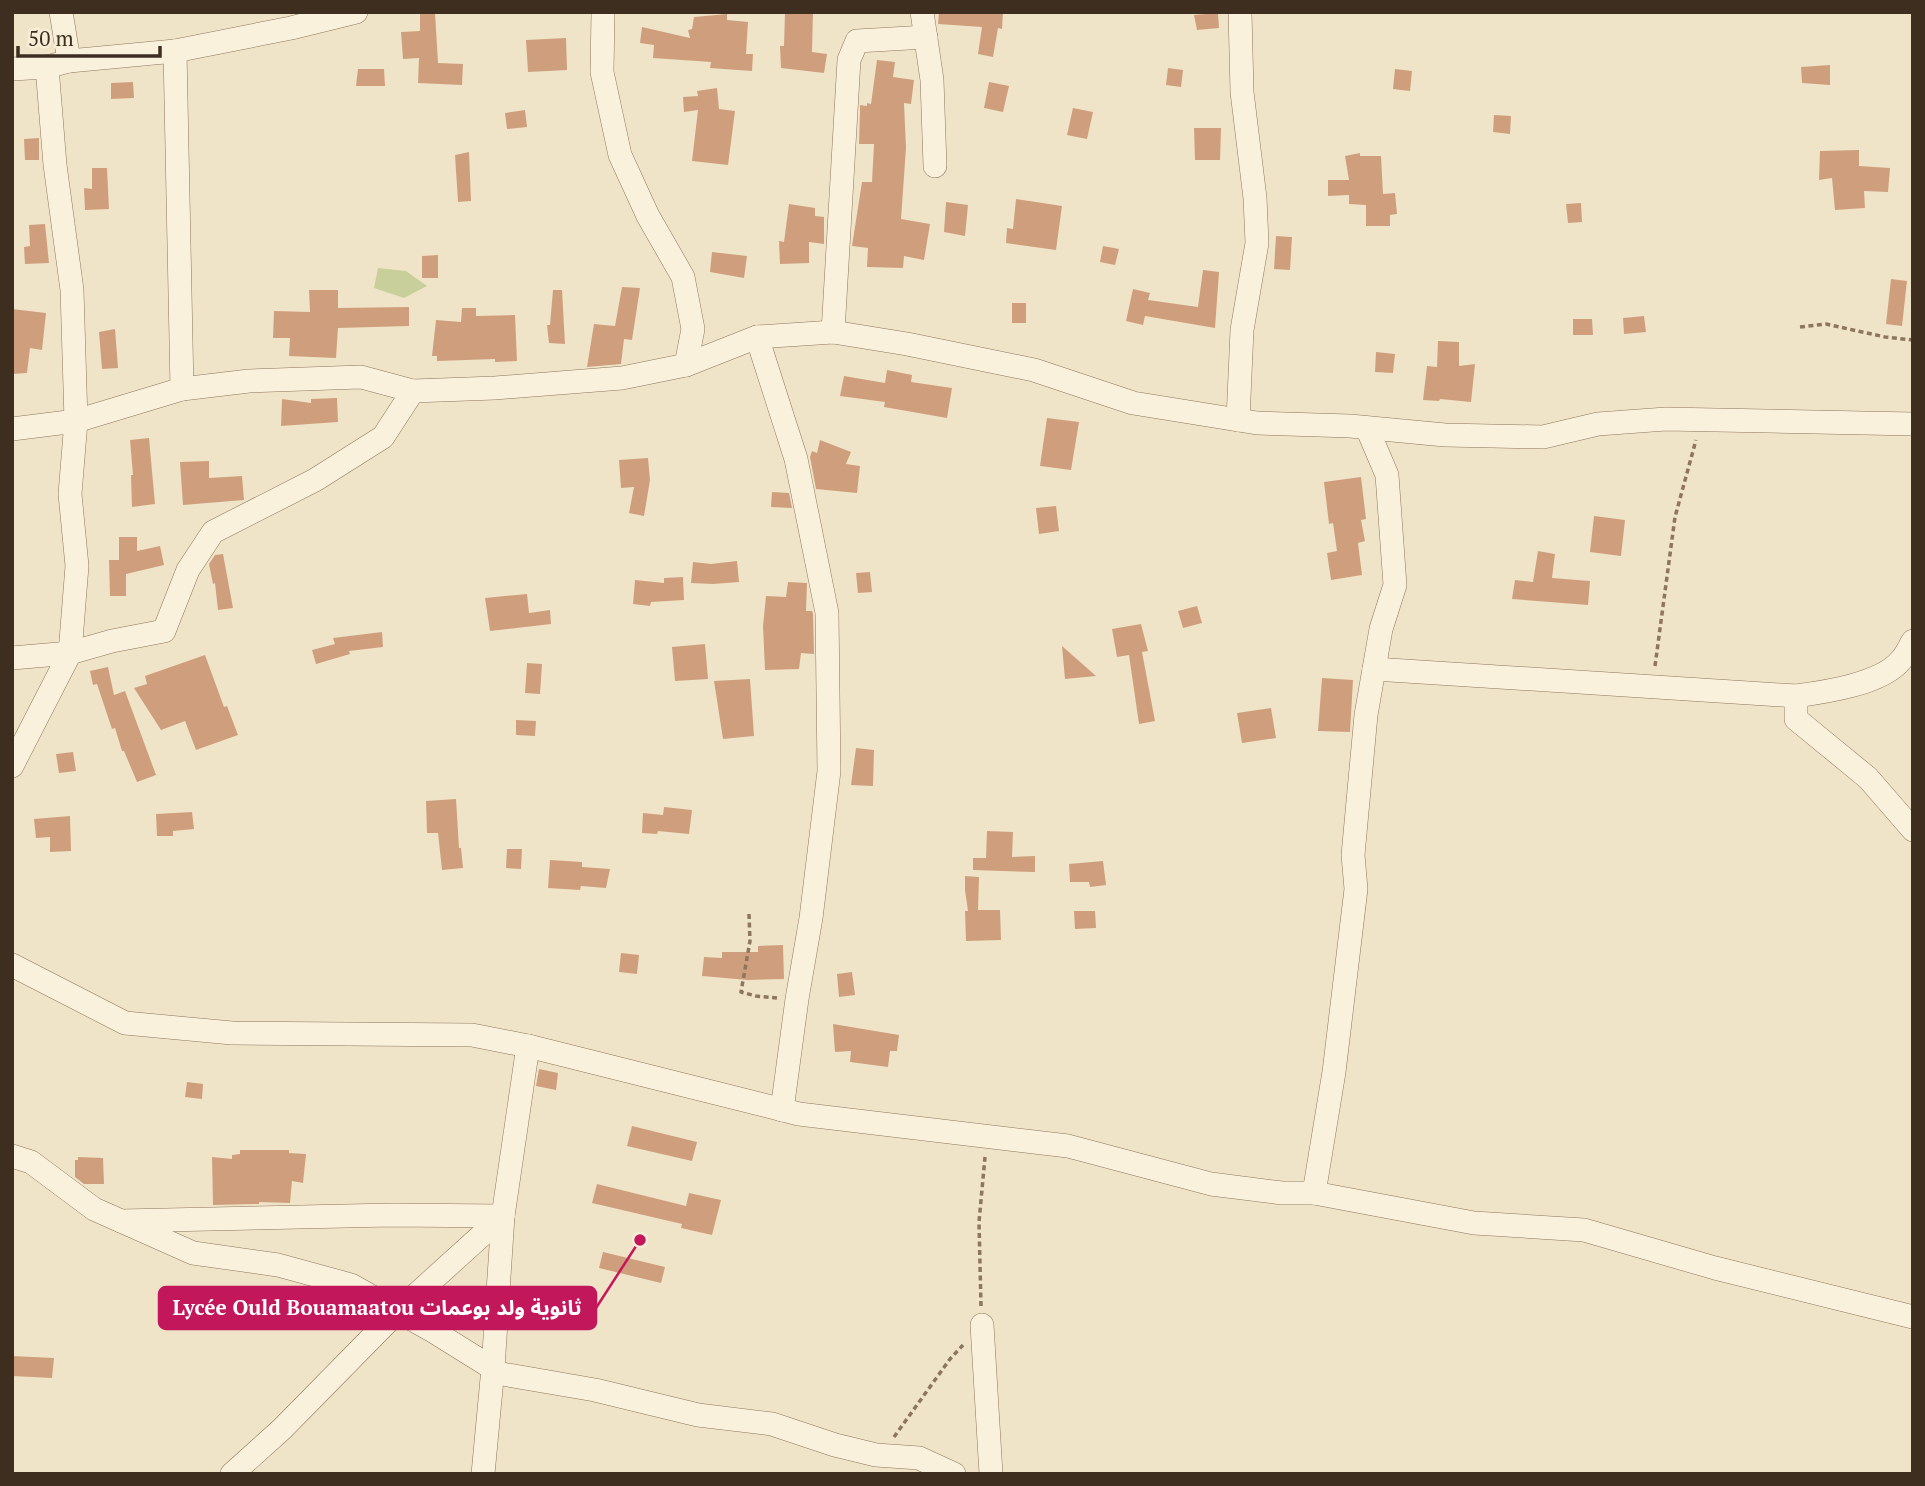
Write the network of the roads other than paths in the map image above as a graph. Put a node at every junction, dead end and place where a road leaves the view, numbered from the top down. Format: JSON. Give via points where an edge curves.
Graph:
{"nodes":[{"id":1,"x":61,"y":12,"type":"edge"},
{"id":2,"x":356,"y":12,"type":"edge"},
{"id":3,"x":603,"y":12,"type":"edge"},
{"id":4,"x":922,"y":12,"type":"edge"},
{"id":5,"x":1240,"y":12,"type":"edge"},
{"id":6,"x":289,"y":20,"type":"edge"},
{"id":7,"x":926,"y":37,"type":"junction"},
{"id":8,"x":175,"y":51,"type":"junction"},
{"id":9,"x":58,"y":64,"type":"junction"},
{"id":10,"x":12,"y":69,"type":"edge"},
{"id":11,"x":935,"y":166,"type":"dead end"},
{"id":12,"x":833,"y":332,"type":"junction"},
{"id":13,"x":757,"y":337,"type":"junction"},
{"id":14,"x":686,"y":365,"type":"junction"},
{"id":15,"x":182,"y":389,"type":"junction"},
{"id":16,"x":413,"y":391,"type":"junction"},
{"id":17,"x":1238,"y":420,"type":"junction"},
{"id":18,"x":76,"y":421,"type":"junction"},
{"id":19,"x":1913,"y":424,"type":"edge"},
{"id":20,"x":1367,"y":428,"type":"junction"},
{"id":21,"x":12,"y":429,"type":"edge"},
{"id":22,"x":1913,"y":641,"type":"edge"},
{"id":23,"x":70,"y":653,"type":"junction"},
{"id":24,"x":12,"y":658,"type":"edge"},
{"id":25,"x":1374,"y":669,"type":"junction"},
{"id":26,"x":1796,"y":696,"type":"junction"},
{"id":27,"x":12,"y":766,"type":"edge"},
{"id":28,"x":1913,"y":830,"type":"edge"},
{"id":29,"x":12,"y":965,"type":"edge"},
{"id":30,"x":528,"y":1046,"type":"junction"},
{"id":31,"x":782,"y":1110,"type":"junction"},
{"id":32,"x":12,"y":1156,"type":"edge"},
{"id":33,"x":1314,"y":1193,"type":"junction"},
{"id":34,"x":503,"y":1216,"type":"junction"},
{"id":35,"x":121,"y":1221,"type":"junction"},
{"id":36,"x":398,"y":1311,"type":"junction"},
{"id":37,"x":1913,"y":1317,"type":"edge"},
{"id":38,"x":982,"y":1325,"type":"road end"},
{"id":39,"x":493,"y":1368,"type":"junction"},
{"id":40,"x":232,"y":1474,"type":"edge"},
{"id":41,"x":483,"y":1474,"type":"edge"},
{"id":42,"x":954,"y":1474,"type":"edge"},
{"id":43,"x":991,"y":1474,"type":"edge"}],
"edges":[{"from":1,"to":9,"type":"street"},
{"from":2,"to":6,"type":"street"},
{"from":3,"to":14,"type":"street","via":[[602,72],[620,155],[683,277],[693,329]]},
{"from":4,"to":7,"type":"street"},
{"from":5,"to":17,"type":"street","via":[[1242,92],[1257,243],[1242,330]]},
{"from":6,"to":8,"type":"street"},
{"from":7,"to":11,"type":"street"},
{"from":7,"to":12,"type":"street","via":[[857,41],[849,60]]},
{"from":8,"to":9,"type":"street"},
{"from":8,"to":15,"type":"street"},
{"from":9,"to":10,"type":"street"},
{"from":9,"to":18,"type":"street","via":[[55,165],[72,290]]},
{"from":12,"to":13,"type":"street"},
{"from":12,"to":17,"type":"street","via":[[1034,370],[1133,403]]},
{"from":13,"to":14,"type":"street"},
{"from":13,"to":31,"type":"street","via":[[796,459],[827,613],[829,771]]},
{"from":14,"to":16,"type":"street","via":[[622,378]]},
{"from":15,"to":16,"type":"street","via":[[249,381],[361,377]]},
{"from":15,"to":18,"type":"street"},
{"from":16,"to":23,"type":"street","via":[[383,437],[315,480],[213,532],[188,570],[164,631]]},
{"from":17,"to":20,"type":"street"},
{"from":18,"to":21,"type":"street"},
{"from":18,"to":23,"type":"street","via":[[70,494],[77,566]]},
{"from":19,"to":20,"type":"street","via":[[1666,419],[1598,424],[1543,437]]},
{"from":20,"to":25,"type":"street","via":[[1387,475],[1395,585]]},
{"from":22,"to":26,"type":"street","via":[[1899,663],[1877,676],[1843,689]]},
{"from":23,"to":24,"type":"street"},
{"from":23,"to":27,"type":"street"},
{"from":25,"to":26,"type":"street"},
{"from":25,"to":33,"type":"street","via":[[1353,855],[1356,889]]},
{"from":26,"to":28,"type":"street","via":[[1796,719],[1868,778]]},
{"from":29,"to":30,"type":"street","via":[[125,1023],[232,1033],[472,1035]]},
{"from":30,"to":31,"type":"street"},
{"from":30,"to":34,"type":"street"},
{"from":31,"to":33,"type":"street","via":[[1068,1146],[1211,1184]]},
{"from":32,"to":35,"type":"street","via":[[31,1162],[94,1209]]},
{"from":33,"to":37,"type":"street","via":[[1474,1223],[1584,1230]]},
{"from":34,"to":35,"type":"street"},
{"from":34,"to":36,"type":"street"},
{"from":34,"to":39,"type":"street"},
{"from":35,"to":36,"type":"street","via":[[193,1253],[278,1265],[351,1285]]},
{"from":36,"to":39,"type":"street"},
{"from":36,"to":40,"type":"street"},
{"from":38,"to":43,"type":"street"},
{"from":39,"to":41,"type":"street"},
{"from":39,"to":42,"type":"street","via":[[502,1374],[698,1415],[772,1424],[876,1455],[919,1458]]}]}
